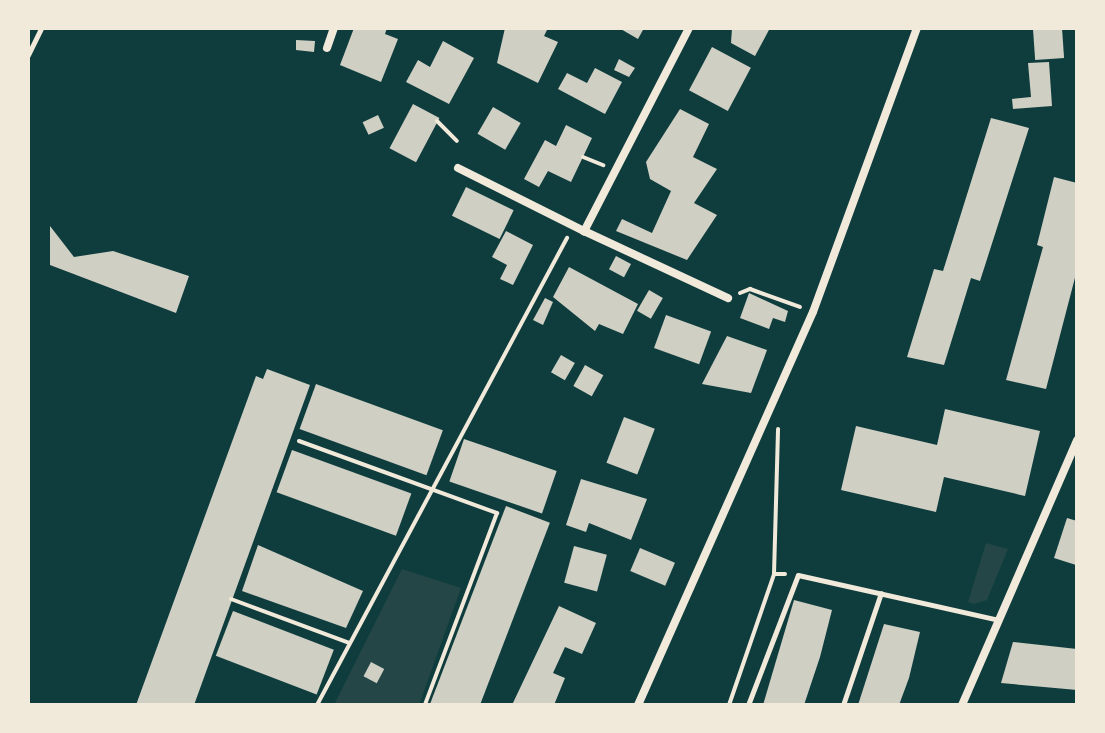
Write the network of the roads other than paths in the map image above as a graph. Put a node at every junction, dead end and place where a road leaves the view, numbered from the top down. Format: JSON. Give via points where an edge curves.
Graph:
{"nodes":[{"id":1,"x":41,"y":28,"type":"edge"},
{"id":2,"x":334,"y":28,"type":"edge"},
{"id":3,"x":689,"y":28,"type":"edge"},
{"id":4,"x":917,"y":28,"type":"edge"},
{"id":5,"x":327,"y":48,"type":"dead end"},
{"id":6,"x":28,"y":55,"type":"edge"},
{"id":7,"x":458,"y":168,"type":"dead end"},
{"id":8,"x":584,"y":231,"type":"junction"},
{"id":9,"x":728,"y":298,"type":"road end"},
{"id":10,"x":1077,"y":440,"type":"edge"},
{"id":11,"x":881,"y":593,"type":"junction"},
{"id":12,"x":995,"y":619,"type":"junction"},
{"id":13,"x":638,"y":705,"type":"edge"},
{"id":14,"x":748,"y":705,"type":"edge"},
{"id":15,"x":843,"y":705,"type":"edge"},
{"id":16,"x":962,"y":705,"type":"edge"}],
"edges":[{"from":1,"to":6,"type":"lane"},
{"from":2,"to":5,"type":"street"},
{"from":3,"to":8,"type":"street"},
{"from":4,"to":13,"type":"street","via":[[777,401]]},
{"from":7,"to":8,"type":"street"},
{"from":8,"to":9,"type":"street"},
{"from":10,"to":12,"type":"street"},
{"from":11,"to":12,"type":"lane"},
{"from":11,"to":14,"type":"lane","via":[[798,575]]},
{"from":11,"to":15,"type":"lane"},
{"from":12,"to":16,"type":"street"}]}
